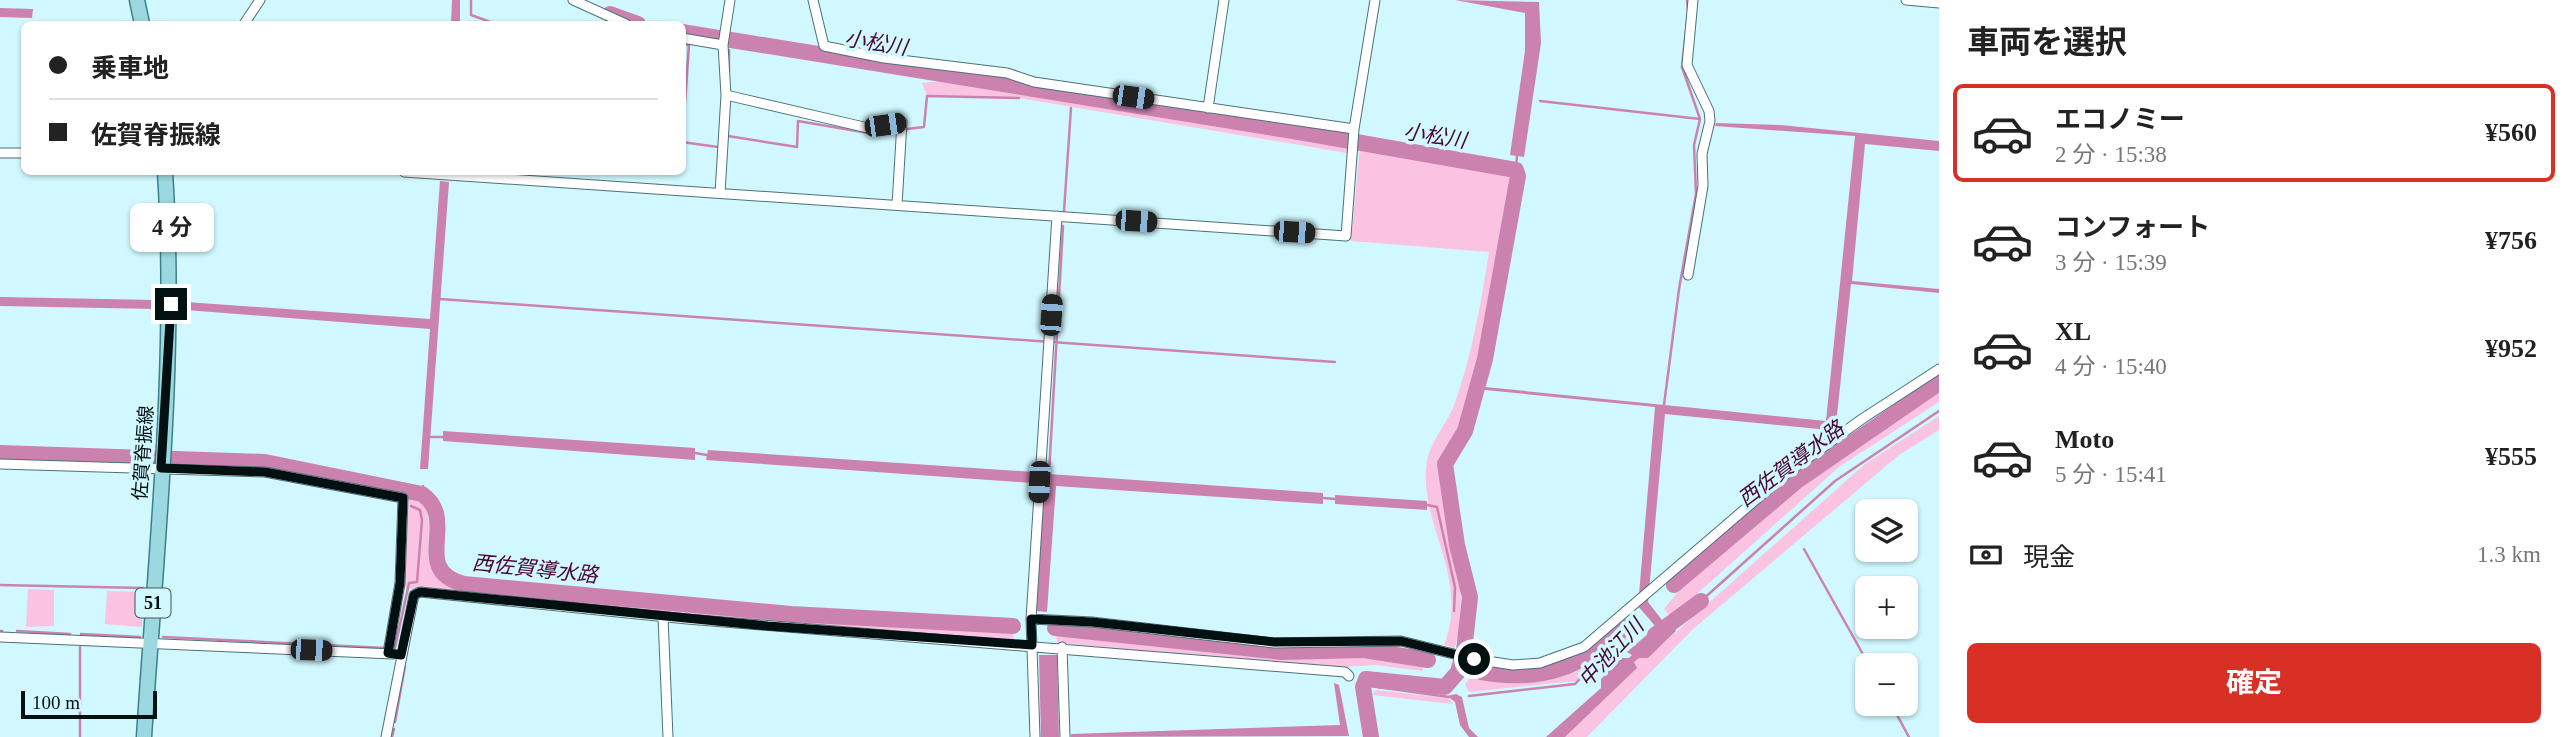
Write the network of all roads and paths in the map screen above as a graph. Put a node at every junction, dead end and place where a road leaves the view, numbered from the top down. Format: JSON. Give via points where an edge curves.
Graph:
{"nodes":[{"id":1,"x":137,"y":0,"type":"edge"},
{"id":2,"x":260,"y":0,"type":"edge"},
{"id":3,"x":573,"y":0,"type":"edge"},
{"id":4,"x":730,"y":0,"type":"edge"},
{"id":5,"x":813,"y":0,"type":"edge"},
{"id":6,"x":1224,"y":0,"type":"edge"},
{"id":7,"x":1375,"y":0,"type":"edge"},
{"id":8,"x":1693,"y":0,"type":"edge"},
{"id":9,"x":1906,"y":0,"type":"edge"},
{"id":10,"x":1939,"y":3,"type":"edge"},
{"id":11,"x":141,"y":21,"type":"edge"},
{"id":12,"x":246,"y":21,"type":"edge"},
{"id":13,"x":619,"y":21,"type":"edge"},
{"id":14,"x":686,"y":39,"type":"edge"},
{"id":15,"x":723,"y":45,"type":"junction"},
{"id":16,"x":726,"y":95,"type":"junction"},
{"id":17,"x":1208,"y":108,"type":"junction"},
{"id":18,"x":1354,"y":129,"type":"junction"},
{"id":19,"x":0,"y":153,"type":"edge"},
{"id":20,"x":21,"y":153,"type":"edge"},
{"id":21,"x":165,"y":175,"type":"edge"},
{"id":22,"x":460,"y":175,"type":"edge"},
{"id":23,"x":720,"y":192,"type":"junction"},
{"id":24,"x":897,"y":205,"type":"junction"},
{"id":25,"x":1057,"y":216,"type":"junction"},
{"id":26,"x":1688,"y":275,"type":"dead end"},
{"id":27,"x":1939,"y":369,"type":"edge"},
{"id":28,"x":0,"y":464,"type":"edge"},
{"id":29,"x":161,"y":468,"type":"junction"},
{"id":30,"x":663,"y":617,"type":"junction"},
{"id":31,"x":1031,"y":619,"type":"junction"},
{"id":32,"x":0,"y":637,"type":"edge"},
{"id":33,"x":150,"y":643,"type":"junction"},
{"id":34,"x":1032,"y":645,"type":"junction"},
{"id":35,"x":1062,"y":647,"type":"junction"},
{"id":36,"x":389,"y":649,"type":"junction"},
{"id":37,"x":401,"y":655,"type":"junction"},
{"id":38,"x":1349,"y":676,"type":"dead end"},
{"id":39,"x":144,"y":737,"type":"edge"},
{"id":40,"x":386,"y":737,"type":"edge"},
{"id":41,"x":668,"y":737,"type":"edge"},
{"id":42,"x":1035,"y":737,"type":"edge"},
{"id":43,"x":1065,"y":737,"type":"edge"}],
"edges":[{"from":1,"to":11,"type":"main road"},
{"from":2,"to":12,"type":"street"},
{"from":3,"to":13,"type":"street"},
{"from":4,"to":15,"type":"street"},
{"from":5,"to":17,"type":"street","via":[[824,46]]},
{"from":6,"to":17,"type":"street"},
{"from":7,"to":18,"type":"street"},
{"from":8,"to":26,"type":"street","via":[[1686,65],[1710,121]]},
{"from":9,"to":10,"type":"street"},
{"from":14,"to":15,"type":"street"},
{"from":15,"to":16,"type":"street"},
{"from":16,"to":23,"type":"street"},
{"from":16,"to":24,"type":"street","via":[[868,128],[902,122]]},
{"from":17,"to":18,"type":"street"},
{"from":18,"to":25,"type":"street","via":[[1346,236]]},
{"from":19,"to":20,"type":"street"},
{"from":21,"to":29,"type":"main road","name":"佐賀脊振線","number":"51","via":[[171,304]]},
{"from":22,"to":23,"type":"street"},
{"from":23,"to":24,"type":"street"},
{"from":24,"to":25,"type":"street"},
{"from":25,"to":31,"type":"street"},
{"from":27,"to":31,"type":"street","via":[[1787,473],[1634,607],[1584,647],[1563,657],[1523,664],[1474,659],[1401,641],[1274,642]]},
{"from":28,"to":29,"type":"street"},
{"from":29,"to":33,"type":"main road","name":"佐賀脊振線","number":"51"},
{"from":29,"to":36,"type":"street","via":[[265,472],[403,498],[400,583]]},
{"from":30,"to":34,"type":"street"},
{"from":30,"to":37,"type":"street","via":[[420,592],[414,595]]},
{"from":30,"to":41,"type":"street"},
{"from":31,"to":34,"type":"street"},
{"from":32,"to":33,"type":"street"},
{"from":33,"to":36,"type":"street"},
{"from":33,"to":39,"type":"main road","name":"佐賀脊振線","number":"51"},
{"from":34,"to":35,"type":"street"},
{"from":34,"to":42,"type":"street"},
{"from":35,"to":38,"type":"street","via":[[1345,672]]},
{"from":35,"to":43,"type":"street"},
{"from":36,"to":37,"type":"street"},
{"from":37,"to":40,"type":"street"}]}
